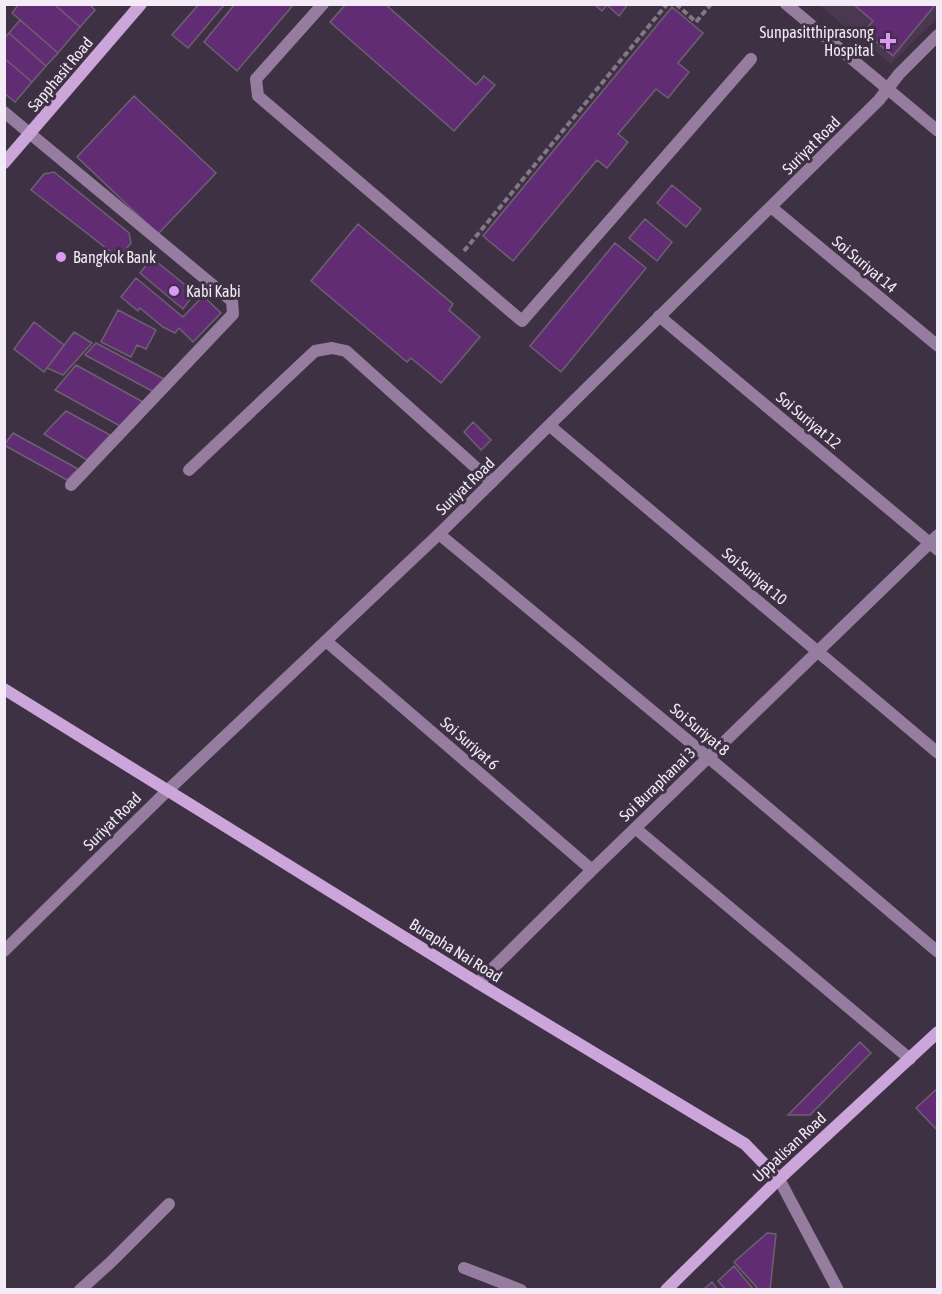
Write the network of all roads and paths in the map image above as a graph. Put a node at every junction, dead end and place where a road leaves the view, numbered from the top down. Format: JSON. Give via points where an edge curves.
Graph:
{"nodes":[{"id":1,"x":141,"y":4,"type":"edge"},
{"id":2,"x":323,"y":4,"type":"edge"},
{"id":3,"x":667,"y":4,"type":"edge"},
{"id":4,"x":676,"y":4,"type":"edge"},
{"id":5,"x":711,"y":4,"type":"edge"},
{"id":6,"x":786,"y":4,"type":"edge"},
{"id":7,"x":938,"y":35,"type":"edge"},
{"id":8,"x":751,"y":59,"type":"dead end"},
{"id":9,"x":888,"y":90,"type":"junction"},
{"id":10,"x":4,"y":112,"type":"edge"},
{"id":11,"x":938,"y":131,"type":"edge"},
{"id":12,"x":30,"y":135,"type":"junction"},
{"id":13,"x":4,"y":164,"type":"edge"},
{"id":14,"x":771,"y":207,"type":"junction"},
{"id":15,"x":454,"y":263,"type":"junction"},
{"id":16,"x":658,"y":316,"type":"junction"},
{"id":17,"x":938,"y":346,"type":"edge"},
{"id":18,"x":550,"y":426,"type":"junction"},
{"id":19,"x":189,"y":470,"type":"dead end"},
{"id":20,"x":492,"y":482,"type":"junction"},
{"id":21,"x":70,"y":485,"type":"dead end"},
{"id":22,"x":439,"y":534,"type":"junction"},
{"id":23,"x":935,"y":542,"type":"edge"},
{"id":24,"x":326,"y":641,"type":"junction"},
{"id":25,"x":817,"y":650,"type":"junction"},
{"id":26,"x":4,"y":689,"type":"edge"},
{"id":27,"x":938,"y":753,"type":"edge"},
{"id":28,"x":709,"y":758,"type":"junction"},
{"id":29,"x":167,"y":791,"type":"junction"},
{"id":30,"x":635,"y":828,"type":"junction"},
{"id":31,"x":592,"y":870,"type":"junction"},
{"id":32,"x":4,"y":951,"type":"edge"},
{"id":33,"x":938,"y":952,"type":"edge"},
{"id":34,"x":478,"y":983,"type":"junction"},
{"id":35,"x":938,"y":1032,"type":"edge"},
{"id":36,"x":910,"y":1059,"type":"junction"},
{"id":37,"x":779,"y":1179,"type":"junction"},
{"id":38,"x":169,"y":1204,"type":"dead end"},
{"id":39,"x":464,"y":1268,"type":"dead end"},
{"id":40,"x":80,"y":1290,"type":"edge"},
{"id":41,"x":521,"y":1290,"type":"edge"},
{"id":42,"x":666,"y":1290,"type":"edge"},
{"id":43,"x":838,"y":1290,"type":"edge"}],
"edges":[{"from":1,"to":12,"type":"main road","name":"Sapphasit Road"},
{"from":2,"to":15,"type":"street","via":[[256,79],[258,96]]},
{"from":3,"to":15,"type":"path"},
{"from":4,"to":5,"type":"path","via":[[696,22]]},
{"from":6,"to":9,"type":"street"},
{"from":7,"to":9,"type":"street","name":"Suriyat Road"},
{"from":8,"to":15,"type":"street","via":[[522,321]]},
{"from":9,"to":11,"type":"street"},
{"from":9,"to":14,"type":"street","name":"Suriyat Road"},
{"from":10,"to":12,"type":"street"},
{"from":12,"to":13,"type":"main road","name":"Sapphasit Road"},
{"from":12,"to":21,"type":"street","via":[[232,301],[233,314]]},
{"from":14,"to":16,"type":"street","name":"Suriyat Road"},
{"from":14,"to":17,"type":"street","name":"Soi Suriyat 14"},
{"from":16,"to":18,"type":"street","name":"Suriyat Road"},
{"from":16,"to":23,"type":"street","name":"Soi Suriyat 12"},
{"from":18,"to":20,"type":"street","name":"Suriyat Road"},
{"from":18,"to":25,"type":"street","name":"Soi Suriyat 10"},
{"from":19,"to":20,"type":"street","via":[[315,351],[332,348],[346,351]]},
{"from":20,"to":22,"type":"street","name":"Suriyat Road"},
{"from":22,"to":24,"type":"street","name":"Suriyat Road"},
{"from":22,"to":28,"type":"street","name":"Soi Suriyat 8"},
{"from":23,"to":25,"type":"street","name":"Soi Buraphanai 3"},
{"from":24,"to":29,"type":"street","name":"Suriyat Road"},
{"from":24,"to":31,"type":"street","name":"Soi Suriyat 6"},
{"from":25,"to":27,"type":"street","name":"Soi Suriyat 10"},
{"from":25,"to":28,"type":"street","name":"Soi Buraphanai 3"},
{"from":26,"to":29,"type":"main road","name":"Burapha Nai Road"},
{"from":28,"to":30,"type":"street","name":"Soi Buraphanai 3"},
{"from":28,"to":33,"type":"street","name":"Soi Suriyat 8"},
{"from":29,"to":32,"type":"street","name":"Suriyat Road"},
{"from":29,"to":34,"type":"main road","name":"Burapha Nai Road"},
{"from":30,"to":31,"type":"street","name":"Soi Buraphanai 3"},
{"from":30,"to":36,"type":"street"},
{"from":31,"to":34,"type":"street","name":"Soi Buraphanai 3"},
{"from":34,"to":37,"type":"main road","name":"Burapha Nai Road","via":[[745,1144]]},
{"from":35,"to":36,"type":"main road","name":"Uppalisan Road"},
{"from":36,"to":37,"type":"main road","name":"Uppalisan Road"},
{"from":37,"to":42,"type":"main road","name":"Uppalisan Road"},
{"from":37,"to":43,"type":"street","name":"Burapha Nai Road"},
{"from":38,"to":40,"type":"street"},
{"from":39,"to":41,"type":"street"}]}
